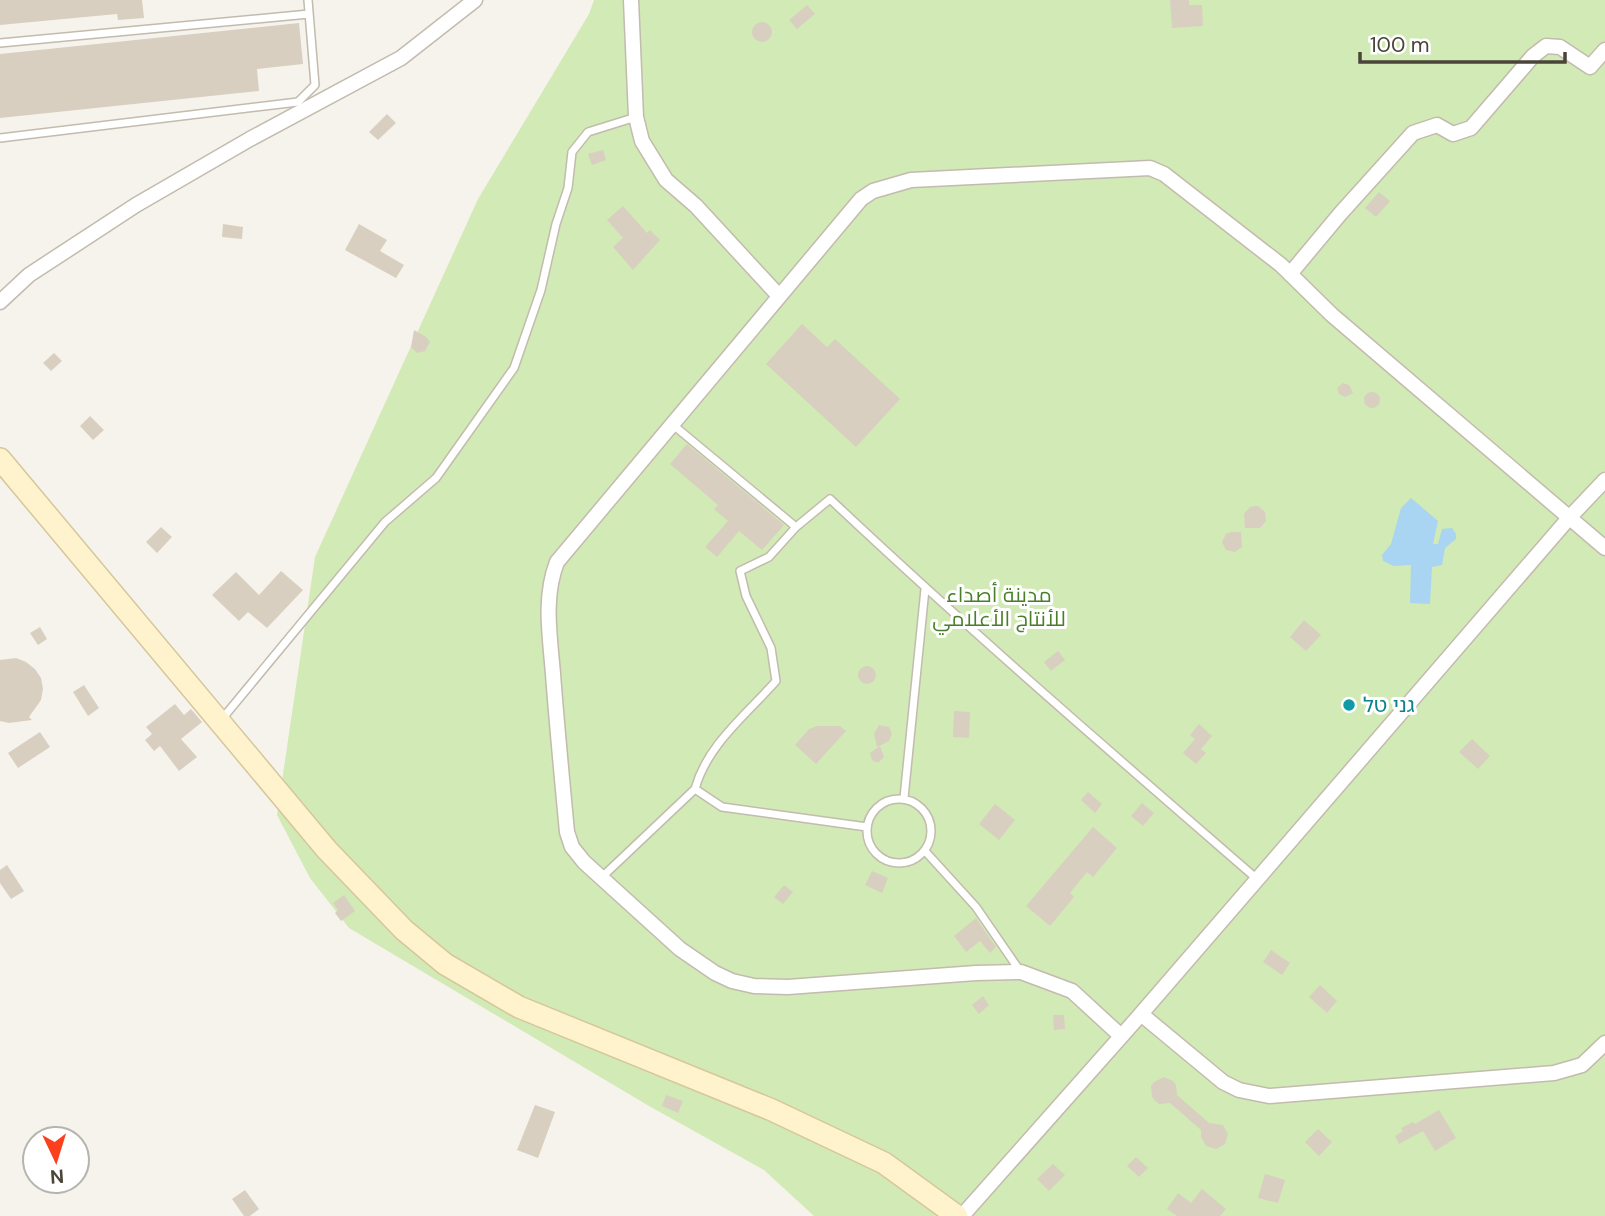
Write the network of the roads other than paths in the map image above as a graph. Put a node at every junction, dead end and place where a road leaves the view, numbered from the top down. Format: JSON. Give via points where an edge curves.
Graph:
{"nodes":[{"id":1,"x":308,"y":0,"type":"edge"},
{"id":2,"x":475,"y":0,"type":"edge"},
{"id":3,"x":631,"y":0,"type":"edge"},
{"id":4,"x":309,"y":14,"type":"junction"},
{"id":5,"x":0,"y":43,"type":"edge"},
{"id":6,"x":1605,"y":50,"type":"edge"},
{"id":7,"x":636,"y":117,"type":"junction"},
{"id":8,"x":0,"y":138,"type":"edge"},
{"id":9,"x":1290,"y":274,"type":"junction"},
{"id":10,"x":779,"y":296,"type":"junction"},
{"id":11,"x":0,"y":302,"type":"edge"},
{"id":12,"x":672,"y":424,"type":"junction"},
{"id":13,"x":0,"y":459,"type":"edge"},
{"id":14,"x":1605,"y":480,"type":"edge"},
{"id":15,"x":1569,"y":518,"type":"junction"},
{"id":16,"x":796,"y":527,"type":"junction"},
{"id":17,"x":1605,"y":548,"type":"edge"},
{"id":18,"x":925,"y":589,"type":"junction"},
{"id":19,"x":219,"y":723,"type":"junction"},
{"id":20,"x":695,"y":789,"type":"junction"},
{"id":21,"x":904,"y":799,"type":"junction"},
{"id":22,"x":867,"y":827,"type":"junction"},
{"id":23,"x":925,"y":851,"type":"junction"},
{"id":24,"x":602,"y":877,"type":"junction"},
{"id":25,"x":1258,"y":879,"type":"junction"},
{"id":26,"x":1021,"y":972,"type":"junction"},
{"id":27,"x":1141,"y":1014,"type":"junction"},
{"id":28,"x":1121,"y":1036,"type":"junction"},
{"id":29,"x":1605,"y":1043,"type":"edge"},
{"id":30,"x":959,"y":1216,"type":"edge"}],
"edges":[{"from":1,"to":4,"type":"lane"},
{"from":2,"to":11,"type":"street","via":[[401,58],[136,205],[29,275]]},
{"from":3,"to":7,"type":"street"},
{"from":4,"to":5,"type":"lane"},
{"from":4,"to":8,"type":"lane","via":[[315,85],[298,102]]},
{"from":6,"to":9,"type":"street","via":[[1590,66],[1560,47],[1546,46],[1471,128],[1453,134],[1437,125],[1413,133]]},
{"from":7,"to":10,"type":"street","via":[[642,141],[666,180]]},
{"from":7,"to":19,"type":"lane","via":[[588,132],[572,152],[568,188],[541,290],[514,368],[436,478],[385,522]]},
{"from":9,"to":10,"type":"street","via":[[1164,173],[1150,168],[911,180],[881,188],[861,199]]},
{"from":9,"to":15,"type":"street"},
{"from":10,"to":12,"type":"street"},
{"from":12,"to":16,"type":"lane"},
{"from":12,"to":24,"type":"street","via":[[564,550],[549,586],[567,832],[572,847]]},
{"from":13,"to":19,"type":"main road"},
{"from":14,"to":15,"type":"street"},
{"from":15,"to":17,"type":"street"},
{"from":15,"to":25,"type":"street"},
{"from":16,"to":18,"type":"lane","via":[[830,499]]},
{"from":16,"to":20,"type":"lane","via":[[769,557],[740,571],[746,597],[771,648],[776,681],[716,746],[700,769]]},
{"from":18,"to":21,"type":"lane"},
{"from":18,"to":25,"type":"lane"},
{"from":19,"to":30,"type":"main road","via":[[327,850],[404,930],[445,964],[519,1007],[772,1110],[884,1163]]},
{"from":20,"to":22,"type":"lane","via":[[722,807]]},
{"from":20,"to":24,"type":"lane"},
{"from":21,"to":22,"type":"lane","via":[[884,802]]},
{"from":21,"to":23,"type":"lane","via":[[915,802],[930,819],[931,841]]},
{"from":22,"to":23,"type":"lane","via":[[871,847],[887,861],[908,862]]},
{"from":23,"to":26,"type":"lane","via":[[975,907]]},
{"from":24,"to":26,"type":"street","via":[[696,961],[732,981],[754,986]]},
{"from":25,"to":27,"type":"street"},
{"from":26,"to":28,"type":"street","via":[[1072,991]]},
{"from":27,"to":28,"type":"street"},
{"from":27,"to":29,"type":"street","via":[[1223,1082],[1269,1096],[1554,1073],[1582,1065]]},
{"from":28,"to":30,"type":"street"}]}
